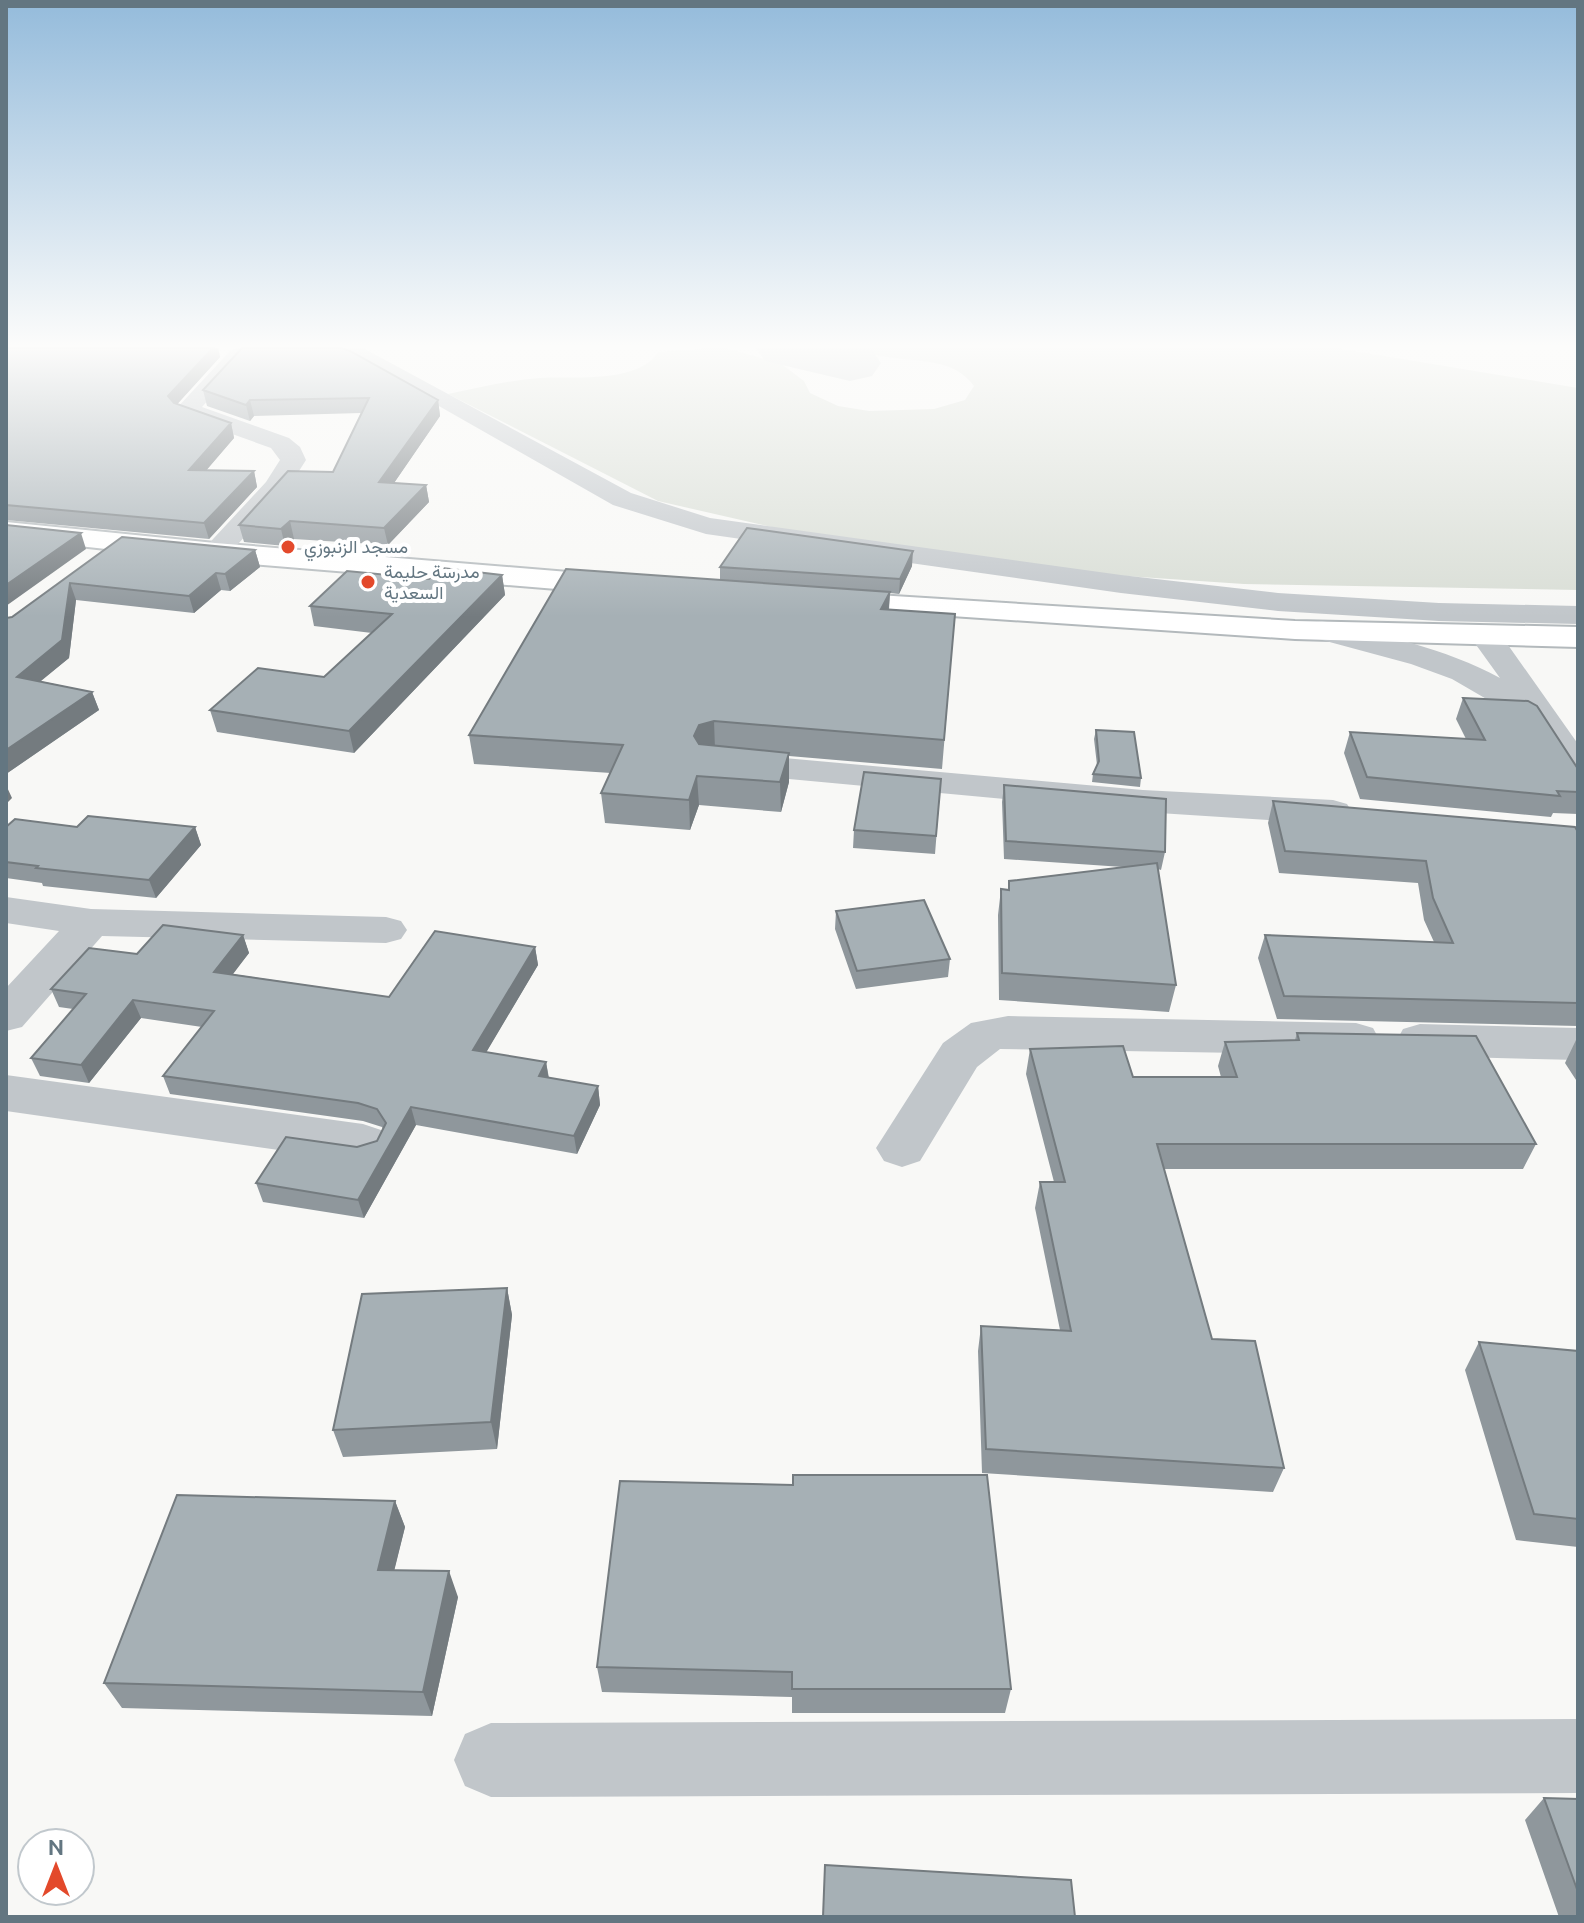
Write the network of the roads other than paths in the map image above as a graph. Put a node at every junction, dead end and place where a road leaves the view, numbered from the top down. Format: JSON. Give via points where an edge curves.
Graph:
{"nodes":[{"id":1,"x":265,"y":438,"type":"edge"},
{"id":2,"x":510,"y":438,"type":"edge"},
{"id":3,"x":6,"y":530,"type":"edge"},
{"id":4,"x":119,"y":543,"type":"junction"},
{"id":5,"x":215,"y":552,"type":"junction"},
{"id":6,"x":81,"y":570,"type":"edge"},
{"id":7,"x":644,"y":587,"type":"edge"},
{"id":8,"x":802,"y":599,"type":"edge"},
{"id":9,"x":1578,"y":615,"type":"edge"},
{"id":10,"x":1322,"y":630,"type":"junction"},
{"id":11,"x":1485,"y":635,"type":"junction"},
{"id":12,"x":1578,"y":637,"type":"edge"},
{"id":13,"x":1545,"y":718,"type":"junction"},
{"id":14,"x":716,"y":763,"type":"edge"},
{"id":15,"x":1578,"y":774,"type":"edge"},
{"id":16,"x":1363,"y":814,"type":"edge"},
{"id":17,"x":6,"y":910,"type":"edge"},
{"id":18,"x":91,"y":922,"type":"junction"},
{"id":19,"x":386,"y":930,"type":"dead end"},
{"id":20,"x":6,"y":1016,"type":"edge"},
{"id":21,"x":1578,"y":1044,"type":"edge"},
{"id":22,"x":6,"y":1093,"type":"edge"},
{"id":23,"x":363,"y":1143,"type":"edge"},
{"id":24,"x":902,"y":1148,"type":"dead end"},
{"id":25,"x":1578,"y":1756,"type":"edge"},
{"id":26,"x":491,"y":1760,"type":"dead end"}],
"edges":[{"from":1,"to":5,"type":"street","via":[[280,443],[293,460],[276,487]]},
{"from":2,"to":9,"type":"street","via":[[622,499],[706,526],[1246,599]]},
{"from":3,"to":4,"type":"main road"},
{"from":4,"to":5,"type":"main road"},
{"from":4,"to":6,"type":"street"},
{"from":5,"to":7,"type":"main road"},
{"from":8,"to":10,"type":"main road"},
{"from":10,"to":11,"type":"main road"},
{"from":10,"to":13,"type":"street","via":[[1464,672]]},
{"from":11,"to":12,"type":"main road"},
{"from":11,"to":13,"type":"street"},
{"from":13,"to":15,"type":"street"},
{"from":14,"to":16,"type":"street","via":[[1143,801]]},
{"from":17,"to":18,"type":"street"},
{"from":18,"to":19,"type":"street"},
{"from":18,"to":20,"type":"street"},
{"from":21,"to":24,"type":"street","via":[[988,1034],[960,1055]]},
{"from":22,"to":23,"type":"street"},
{"from":25,"to":26,"type":"street"}]}
